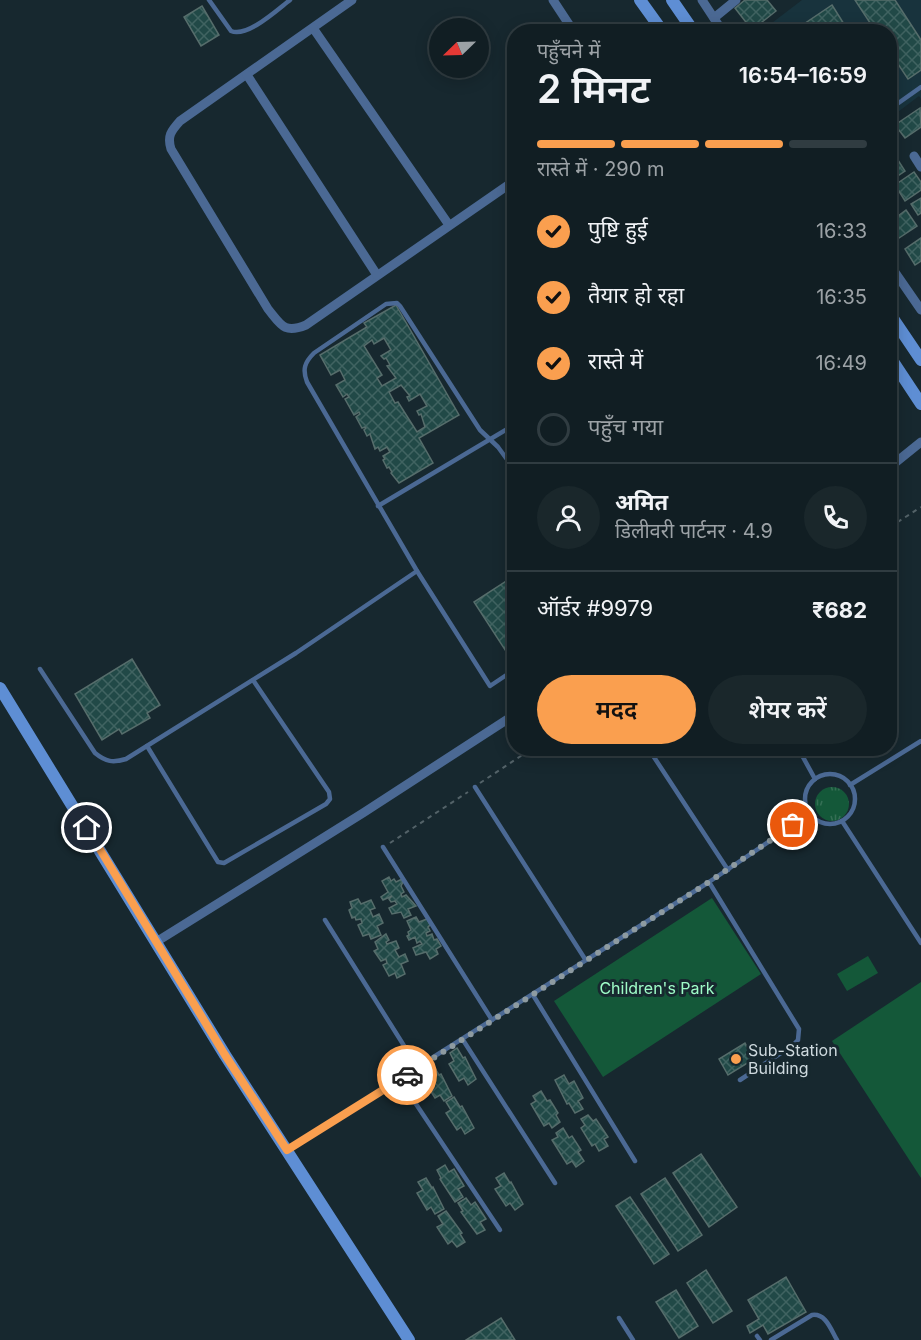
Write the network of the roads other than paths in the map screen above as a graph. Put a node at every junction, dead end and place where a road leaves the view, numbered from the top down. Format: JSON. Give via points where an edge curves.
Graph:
{"nodes":[{"id":1,"x":209,"y":0,"type":"edge"},
{"id":2,"x":290,"y":0,"type":"edge"},
{"id":3,"x":352,"y":0,"type":"edge"},
{"id":4,"x":553,"y":0,"type":"edge"},
{"id":5,"x":640,"y":0,"type":"edge"},
{"id":6,"x":672,"y":0,"type":"edge"},
{"id":7,"x":702,"y":0,"type":"edge"},
{"id":8,"x":736,"y":0,"type":"edge"},
{"id":9,"x":714,"y":18,"type":"junction"},
{"id":10,"x":569,"y":24,"type":"edge"},
{"id":11,"x":657,"y":24,"type":"edge"},
{"id":12,"x":688,"y":24,"type":"edge"},
{"id":13,"x":718,"y":24,"type":"edge"},
{"id":14,"x":313,"y":28,"type":"junction"},
{"id":15,"x":247,"y":75,"type":"junction"},
{"id":16,"x":921,"y":87,"type":"edge"},
{"id":17,"x":897,"y":104,"type":"edge"},
{"id":18,"x":914,"y":156,"type":"dead end"},
{"id":19,"x":921,"y":167,"type":"edge"},
{"id":20,"x":507,"y":186,"type":"edge"},
{"id":21,"x":449,"y":225,"type":"junction"},
{"id":22,"x":376,"y":275,"type":"junction"},
{"id":23,"x":897,"y":275,"type":"edge"},
{"id":24,"x":921,"y":310,"type":"edge"},
{"id":25,"x":897,"y":324,"type":"edge"},
{"id":26,"x":921,"y":360,"type":"edge"},
{"id":27,"x":897,"y":368,"type":"edge"},
{"id":28,"x":921,"y":404,"type":"edge"},
{"id":29,"x":507,"y":429,"type":"edge"},
{"id":30,"x":489,"y":440,"type":"junction"},
{"id":31,"x":921,"y":442,"type":"edge"},
{"id":32,"x":507,"y":459,"type":"edge"},
{"id":33,"x":897,"y":461,"type":"edge"},
{"id":34,"x":378,"y":506,"type":"junction"},
{"id":35,"x":417,"y":571,"type":"junction"},
{"id":36,"x":40,"y":669,"type":"dead end"},
{"id":37,"x":507,"y":675,"type":"edge"},
{"id":38,"x":253,"y":680,"type":"junction"},
{"id":39,"x":0,"y":688,"type":"edge"},
{"id":40,"x":507,"y":720,"type":"edge"},
{"id":41,"x":921,"y":741,"type":"edge"},
{"id":42,"x":147,"y":746,"type":"junction"},
{"id":43,"x":653,"y":756,"type":"edge"},
{"id":44,"x":802,"y":756,"type":"edge"},
{"id":45,"x":897,"y":756,"type":"edge"},
{"id":46,"x":897,"y":756,"type":"edge"},
{"id":47,"x":815,"y":779,"type":"junction"},
{"id":48,"x":850,"y":785,"type":"junction"},
{"id":49,"x":475,"y":787,"type":"road end"},
{"id":50,"x":810,"y":814,"type":"junction"},
{"id":51,"x":842,"y":821,"type":"junction"},
{"id":52,"x":384,"y":848,"type":"road end"},
{"id":53,"x":728,"y":870,"type":"junction"},
{"id":54,"x":709,"y":882,"type":"junction"},
{"id":55,"x":325,"y":920,"type":"dead end"},
{"id":56,"x":156,"y":942,"type":"junction"},
{"id":57,"x":921,"y":943,"type":"edge"},
{"id":58,"x":585,"y":959,"type":"junction"},
{"id":59,"x":533,"y":995,"type":"junction"},
{"id":60,"x":492,"y":1020,"type":"junction"},
{"id":61,"x":463,"y":1040,"type":"junction"},
{"id":62,"x":418,"y":1068,"type":"junction"},
{"id":63,"x":400,"y":1080,"type":"junction"},
{"id":64,"x":740,"y":1080,"type":"dead end"},
{"id":65,"x":287,"y":1150,"type":"junction"},
{"id":66,"x":634,"y":1161,"type":"dead end"},
{"id":67,"x":555,"y":1183,"type":"dead end"},
{"id":68,"x":500,"y":1230,"type":"dead end"},
{"id":69,"x":619,"y":1318,"type":"dead end"},
{"id":70,"x":409,"y":1340,"type":"edge"},
{"id":71,"x":633,"y":1340,"type":"edge"},
{"id":72,"x":771,"y":1340,"type":"edge"},
{"id":73,"x":837,"y":1340,"type":"edge"}],
"edges":[{"from":1,"to":2,"type":"lane","via":[[236,33],[250,29]]},
{"from":3,"to":14,"type":"street"},
{"from":4,"to":10,"type":"street"},
{"from":5,"to":11,"type":"street"},
{"from":6,"to":12,"type":"street"},
{"from":7,"to":9,"type":"street"},
{"from":8,"to":9,"type":"street"},
{"from":9,"to":13,"type":"street"},
{"from":14,"to":15,"type":"street"},
{"from":14,"to":21,"type":"street"},
{"from":15,"to":22,"type":"street"},
{"from":15,"to":22,"type":"street","via":[[180,121],[169,142],[268,309],[282,326],[296,329]]},
{"from":16,"to":17,"type":"lane"},
{"from":18,"to":19,"type":"street"},
{"from":20,"to":21,"type":"street"},
{"from":21,"to":22,"type":"street"},
{"from":23,"to":24,"type":"street"},
{"from":25,"to":26,"type":"street"},
{"from":27,"to":28,"type":"street"},
{"from":29,"to":30,"type":"lane"},
{"from":30,"to":32,"type":"lane"},
{"from":30,"to":34,"type":"lane"},
{"from":30,"to":34,"type":"lane","via":[[400,306],[386,304],[314,353],[304,369],[307,382]]},
{"from":31,"to":33,"type":"street"},
{"from":34,"to":35,"type":"lane"},
{"from":35,"to":37,"type":"lane","via":[[490,686]]},
{"from":35,"to":38,"type":"lane"},
{"from":36,"to":42,"type":"lane","via":[[95,753],[104,760],[114,763]]},
{"from":38,"to":42,"type":"lane"},
{"from":38,"to":42,"type":"lane","via":[[329,792],[326,804],[224,863],[218,862]]},
{"from":39,"to":56,"type":"street"},
{"from":40,"to":56,"type":"street"},
{"from":41,"to":46,"type":"lane"},
{"from":43,"to":53,"type":"lane"},
{"from":44,"to":47,"type":"lane"},
{"from":45,"to":48,"type":"lane"},
{"from":47,"to":48,"type":"lane","via":[[830,775]]},
{"from":47,"to":50,"type":"lane","via":[[805,800]]},
{"from":48,"to":51,"type":"lane","via":[[853,807]]},
{"from":49,"to":58,"type":"lane"},
{"from":50,"to":51,"type":"lane","via":[[822,823]]},
{"from":50,"to":53,"type":"lane"},
{"from":51,"to":57,"type":"lane"},
{"from":52,"to":60,"type":"lane"},
{"from":53,"to":54,"type":"lane"},
{"from":54,"to":58,"type":"lane"},
{"from":54,"to":64,"type":"lane","via":[[799,1029],[793,1045]]},
{"from":55,"to":62,"type":"lane"},
{"from":56,"to":65,"type":"street"},
{"from":58,"to":59,"type":"lane"},
{"from":59,"to":60,"type":"lane"},
{"from":59,"to":66,"type":"lane"},
{"from":60,"to":61,"type":"lane"},
{"from":61,"to":62,"type":"lane"},
{"from":61,"to":67,"type":"lane"},
{"from":62,"to":63,"type":"lane"},
{"from":63,"to":65,"type":"lane"},
{"from":63,"to":68,"type":"lane"},
{"from":65,"to":70,"type":"street"},
{"from":69,"to":71,"type":"lane"},
{"from":72,"to":73,"type":"lane","via":[[817,1314]]}]}
